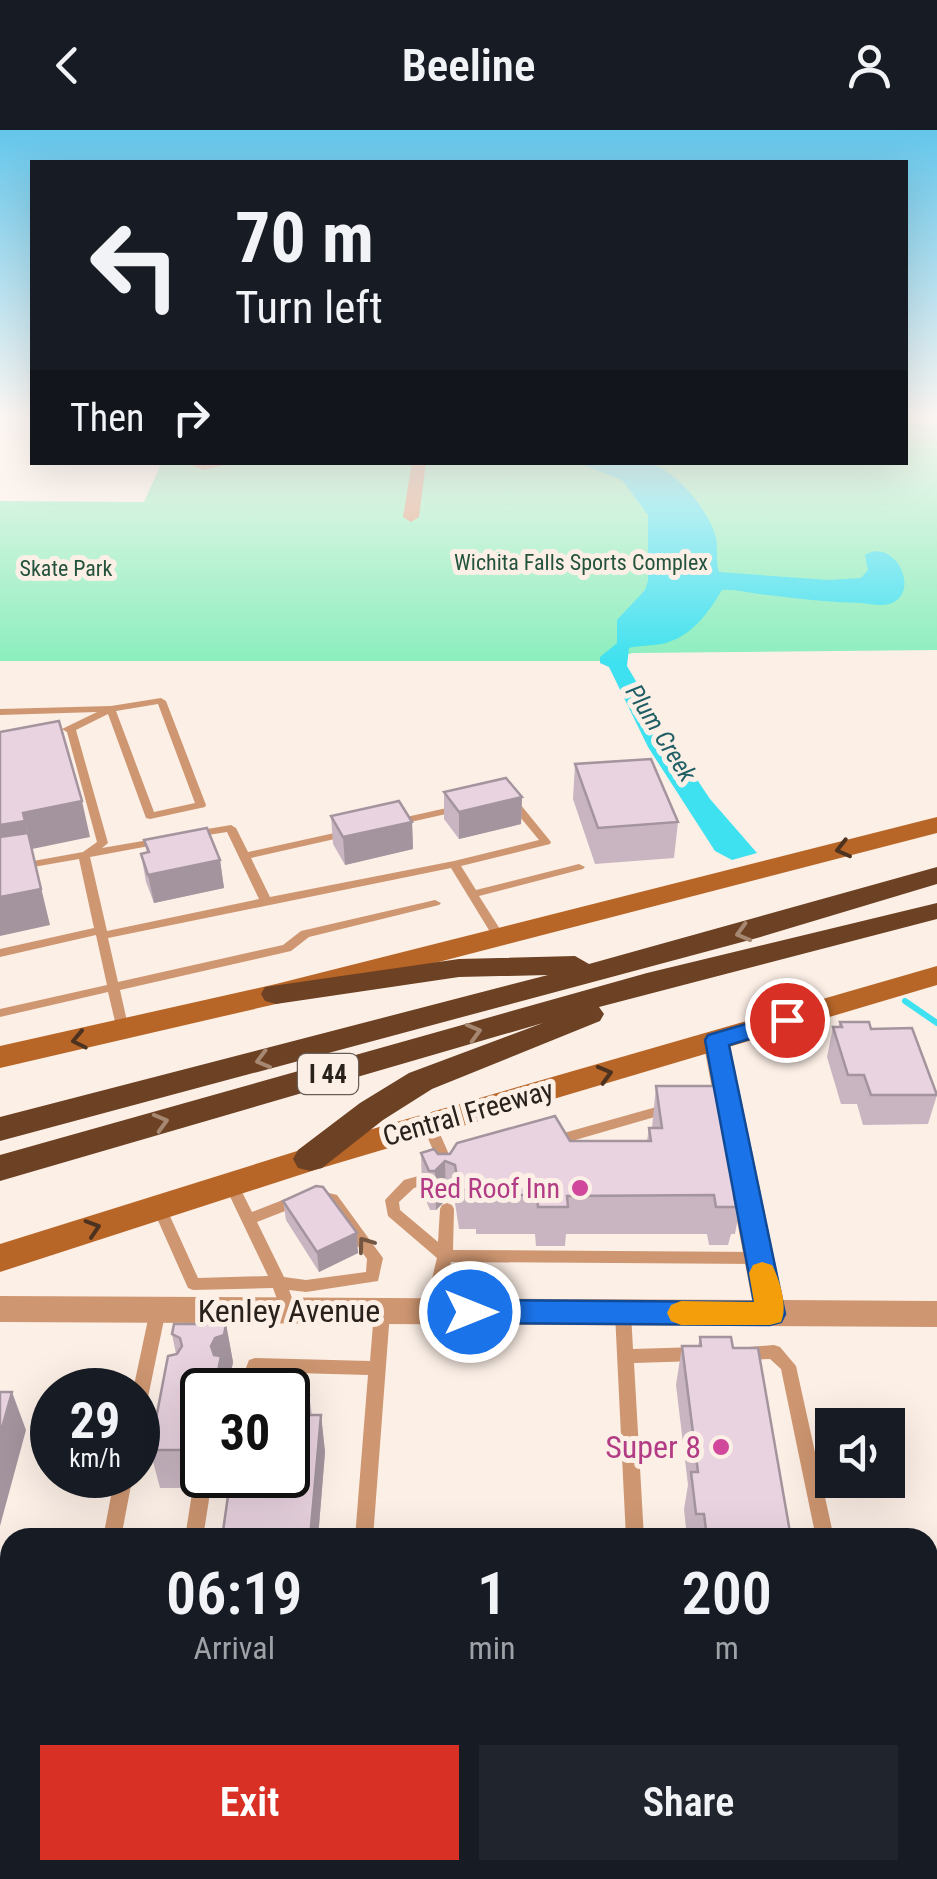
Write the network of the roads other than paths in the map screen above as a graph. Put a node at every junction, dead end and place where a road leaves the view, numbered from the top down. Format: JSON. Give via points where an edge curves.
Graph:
{"nodes":[{"id":1,"x":414,"y":499,"type":"edge"},
{"id":2,"x":411,"y":517,"type":"dead end"},
{"id":3,"x":112,"y":708,"type":"junction"},
{"id":4,"x":0,"y":712,"type":"edge"},
{"id":5,"x":71,"y":728,"type":"junction"},
{"id":6,"x":53,"y":731,"type":"edge"},
{"id":7,"x":490,"y":802,"type":"edge"},
{"id":8,"x":472,"y":806,"type":"edge"},
{"id":9,"x":937,"y":825,"type":"edge"},
{"id":10,"x":377,"y":826,"type":"edge"},
{"id":11,"x":358,"y":831,"type":"edge"},
{"id":12,"x":84,"y":855,"type":"junction"},
{"id":13,"x":245,"y":856,"type":"junction"},
{"id":14,"x":454,"y":864,"type":"junction"},
{"id":15,"x":579,"y":867,"type":"dead end"},
{"id":16,"x":12,"y":868,"type":"edge"},
{"id":17,"x":937,"y":875,"type":"edge"},
{"id":18,"x":473,"y":894,"type":"junction"},
{"id":19,"x":266,"y":901,"type":"junction"},
{"id":20,"x":435,"y":903,"type":"dead end"},
{"id":21,"x":937,"y":911,"type":"edge"},
{"id":22,"x":101,"y":933,"type":"junction"},
{"id":23,"x":499,"y":937,"type":"junction"},
{"id":24,"x":0,"y":952,"type":"edge"},
{"id":25,"x":628,"y":964,"type":"junction"},
{"id":26,"x":937,"y":975,"type":"edge"},
{"id":27,"x":657,"y":980,"type":"junction"},
{"id":28,"x":112,"y":989,"type":"junction"},
{"id":29,"x":276,"y":994,"type":"junction"},
{"id":30,"x":0,"y":1013,"type":"edge"},
{"id":31,"x":123,"y":1030,"type":"junction"},
{"id":32,"x":716,"y":1040,"type":"junction"},
{"id":33,"x":0,"y":1057,"type":"edge"},
{"id":34,"x":681,"y":1105,"type":"edge"},
{"id":35,"x":429,"y":1124,"type":"junction"},
{"id":36,"x":0,"y":1130,"type":"edge"},
{"id":37,"x":530,"y":1148,"type":"edge"},
{"id":38,"x":310,"y":1159,"type":"junction"},
{"id":39,"x":0,"y":1168,"type":"edge"},
{"id":40,"x":231,"y":1184,"type":"junction"},
{"id":41,"x":160,"y":1207,"type":"junction"},
{"id":42,"x":447,"y":1210,"type":"dead end"},
{"id":43,"x":248,"y":1220,"type":"junction"},
{"id":44,"x":446,"y":1256,"type":"junction"},
{"id":45,"x":0,"y":1258,"type":"edge"},
{"id":46,"x":760,"y":1258,"type":"junction"},
{"id":47,"x":284,"y":1297,"type":"junction"},
{"id":48,"x":0,"y":1310,"type":"edge"},
{"id":49,"x":158,"y":1310,"type":"junction"},
{"id":50,"x":382,"y":1312,"type":"junction"},
{"id":51,"x":432,"y":1312,"type":"junction"},
{"id":52,"x":623,"y":1313,"type":"junction"},
{"id":53,"x":770,"y":1314,"type":"junction"},
{"id":54,"x":937,"y":1314,"type":"edge"},
{"id":55,"x":625,"y":1356,"type":"junction"},
{"id":56,"x":145,"y":1368,"type":"edge"},
{"id":57,"x":254,"y":1368,"type":"edge"},
{"id":58,"x":377,"y":1368,"type":"junction"},
{"id":59,"x":120,"y":1498,"type":"edge"},
{"id":60,"x":200,"y":1498,"type":"edge"},
{"id":61,"x":114,"y":1528,"type":"edge"},
{"id":62,"x":196,"y":1528,"type":"edge"},
{"id":63,"x":365,"y":1528,"type":"edge"},
{"id":64,"x":634,"y":1528,"type":"edge"},
{"id":65,"x":823,"y":1528,"type":"edge"}],
"edges":[{"from":1,"to":2,"type":"street"},
{"from":3,"to":3,"type":"lane","via":[[161,701],[201,804],[150,816]]},
{"from":3,"to":4,"type":"lane"},
{"from":3,"to":5,"type":"lane"},
{"from":5,"to":6,"type":"lane"},
{"from":5,"to":12,"type":"lane","via":[[102,843]]},
{"from":7,"to":14,"type":"lane","via":[[509,797],[546,842]]},
{"from":8,"to":10,"type":"lane"},
{"from":9,"to":23,"type":"main road","one_way":true},
{"from":11,"to":13,"type":"lane"},
{"from":12,"to":13,"type":"lane","via":[[232,828]]},
{"from":12,"to":16,"type":"lane"},
{"from":12,"to":22,"type":"lane"},
{"from":13,"to":19,"type":"lane"},
{"from":14,"to":18,"type":"lane"},
{"from":14,"to":19,"type":"lane"},
{"from":15,"to":18,"type":"lane"},
{"from":17,"to":25,"type":"highway","number":"I 44","one_way":true},
{"from":18,"to":23,"type":"lane"},
{"from":19,"to":22,"type":"lane"},
{"from":20,"to":28,"type":"lane","via":[[305,934],[287,948]]},
{"from":21,"to":27,"type":"highway","number":"I 44"},
{"from":22,"to":24,"type":"lane"},
{"from":22,"to":28,"type":"lane"},
{"from":23,"to":29,"type":"main road"},
{"from":25,"to":29,"type":"highway","via":[[458,968]]},
{"from":25,"to":36,"type":"highway","number":"I 44","one_way":true},
{"from":26,"to":32,"type":"main road","name":"Central Freeway"},
{"from":27,"to":38,"type":"highway","via":[[562,1028],[392,1096]]},
{"from":39,"to":27,"type":"highway","number":"I 44","one_way":true},
{"from":28,"to":30,"type":"lane"},
{"from":28,"to":31,"type":"lane"},
{"from":29,"to":31,"type":"main road"},
{"from":31,"to":33,"type":"main road","one_way":true},
{"from":35,"to":32,"type":"main road","name":"Central Freeway","one_way":true},
{"from":32,"to":46,"type":"street","via":[[720,1100]]},
{"from":34,"to":37,"type":"lane"},
{"from":35,"to":38,"type":"main road","name":"Central Freeway"},
{"from":35,"to":44,"type":"lane","via":[[453,1175],[410,1184],[392,1200],[392,1212]]},
{"from":38,"to":40,"type":"main road","name":"Central Freeway"},
{"from":40,"to":41,"type":"main road","name":"Central Freeway"},
{"from":40,"to":43,"type":"lane"},
{"from":45,"to":41,"type":"main road","name":"Central Freeway","one_way":true},
{"from":41,"to":47,"type":"lane","via":[[193,1284]]},
{"from":42,"to":44,"type":"lane"},
{"from":43,"to":47,"type":"lane"},
{"from":47,"to":43,"type":"lane","one_way":true,"via":[[374,1278],[375,1258],[332,1199],[312,1194]]},
{"from":44,"to":46,"type":"lane"},
{"from":44,"to":51,"type":"lane"},
{"from":46,"to":53,"type":"street"},
{"from":47,"to":49,"type":"street","name":"Kenley Avenue"},
{"from":47,"to":50,"type":"street","name":"Kenley Avenue"},
{"from":48,"to":49,"type":"street","name":"Kenley Avenue"},
{"from":49,"to":56,"type":"lane"},
{"from":50,"to":51,"type":"street","name":"Kenley Avenue"},
{"from":50,"to":58,"type":"lane"},
{"from":51,"to":52,"type":"street","name":"Kenley Avenue"},
{"from":52,"to":53,"type":"street","name":"Kenley Avenue"},
{"from":52,"to":55,"type":"lane"},
{"from":53,"to":54,"type":"street","name":"Kenley Avenue"},
{"from":55,"to":64,"type":"lane"},
{"from":55,"to":65,"type":"lane","via":[[774,1352],[793,1382]]},
{"from":57,"to":58,"type":"lane"},
{"from":58,"to":63,"type":"lane"},
{"from":59,"to":61,"type":"lane"},
{"from":60,"to":62,"type":"lane"}]}
